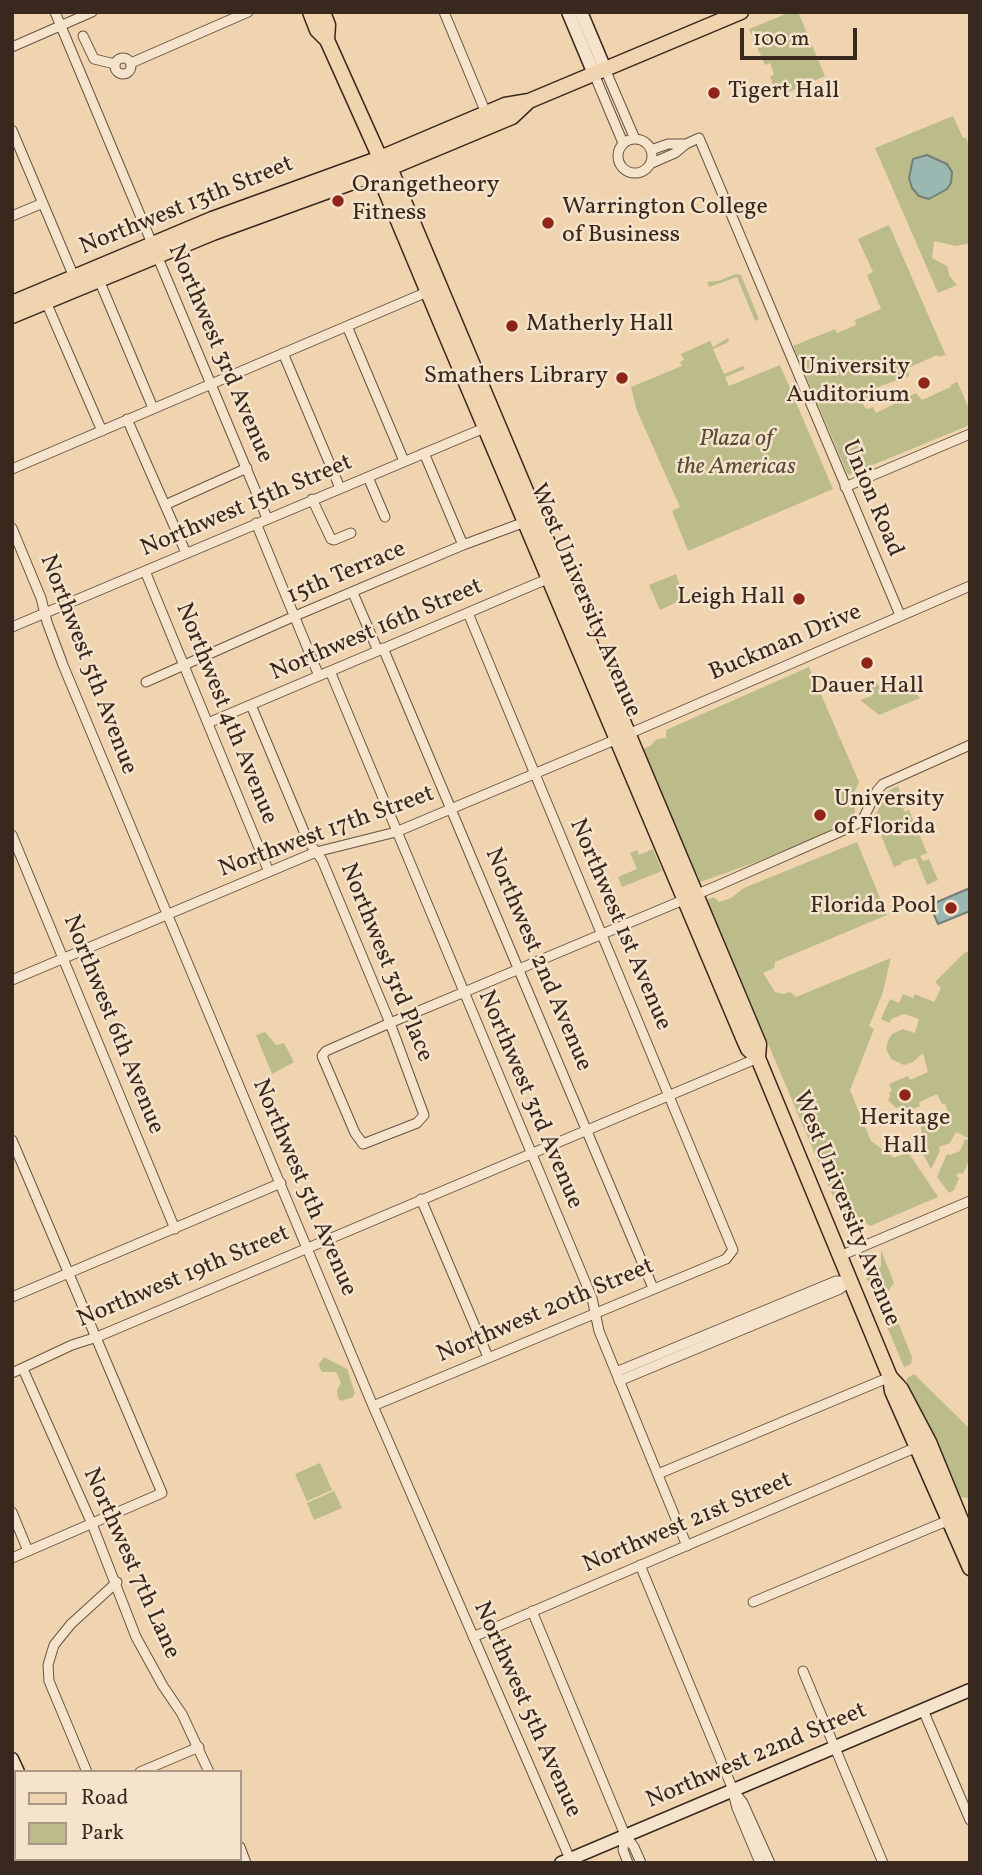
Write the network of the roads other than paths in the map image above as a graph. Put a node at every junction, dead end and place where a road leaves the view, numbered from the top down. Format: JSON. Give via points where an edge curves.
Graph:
{"nodes":[{"id":1,"x":55,"y":12,"type":"edge"},
{"id":2,"x":92,"y":12,"type":"edge"},
{"id":3,"x":248,"y":12,"type":"edge"},
{"id":4,"x":310,"y":12,"type":"edge"},
{"id":5,"x":323,"y":12,"type":"edge"},
{"id":6,"x":444,"y":12,"type":"edge"},
{"id":7,"x":568,"y":12,"type":"edge"},
{"id":8,"x":581,"y":12,"type":"edge"},
{"id":9,"x":741,"y":12,"type":"edge"},
{"id":10,"x":711,"y":18,"type":"edge"},
{"id":11,"x":60,"y":26,"type":"junction"},
{"id":12,"x":83,"y":36,"type":"dead end"},
{"id":13,"x":327,"y":40,"type":"junction"},
{"id":14,"x":12,"y":47,"type":"edge"},
{"id":15,"x":600,"y":72,"type":"junction"},
{"id":16,"x":529,"y":101,"type":"junction"},
{"id":17,"x":486,"y":113,"type":"junction"},
{"id":18,"x":12,"y":130,"type":"edge"},
{"id":19,"x":635,"y":139,"type":"junction"},
{"id":20,"x":623,"y":143,"type":"junction"},
{"id":21,"x":686,"y":144,"type":"junction"},
{"id":22,"x":651,"y":150,"type":"junction"},
{"id":23,"x":650,"y":164,"type":"junction"},
{"id":24,"x":383,"y":166,"type":"junction"},
{"id":25,"x":43,"y":203,"type":"junction"},
{"id":26,"x":12,"y":216,"type":"edge"},
{"id":27,"x":154,"y":250,"type":"junction"},
{"id":28,"x":74,"y":276,"type":"junction"},
{"id":29,"x":99,"y":280,"type":"junction"},
{"id":30,"x":427,"y":292,"type":"junction"},
{"id":31,"x":46,"y":302,"type":"junction"},
{"id":32,"x":12,"y":303,"type":"edge"},
{"id":33,"x":12,"y":316,"type":"edge"},
{"id":34,"x":347,"y":326,"type":"junction"},
{"id":35,"x":283,"y":353,"type":"junction"},
{"id":36,"x":211,"y":384,"type":"junction"},
{"id":37,"x":153,"y":408,"type":"junction"},
{"id":38,"x":127,"y":419,"type":"junction"},
{"id":39,"x":491,"y":425,"type":"junction"},
{"id":40,"x":102,"y":431,"type":"junction"},
{"id":41,"x":970,"y":434,"type":"edge"},
{"id":42,"x":424,"y":453,"type":"junction"},
{"id":43,"x":404,"y":461,"type":"junction"},
{"id":44,"x":247,"y":468,"type":"junction"},
{"id":45,"x":12,"y":469,"type":"edge"},
{"id":46,"x":368,"y":477,"type":"junction"},
{"id":47,"x":845,"y":487,"type":"junction"},
{"id":48,"x":340,"y":488,"type":"junction"},
{"id":49,"x":312,"y":499,"type":"junction"},
{"id":50,"x":165,"y":505,"type":"junction"},
{"id":51,"x":386,"y":517,"type":"dead end"},
{"id":52,"x":267,"y":518,"type":"junction"},
{"id":53,"x":525,"y":522,"type":"junction"},
{"id":54,"x":256,"y":523,"type":"junction"},
{"id":55,"x":12,"y":528,"type":"edge"},
{"id":56,"x":351,"y":533,"type":"dead end"},
{"id":57,"x":463,"y":545,"type":"junction"},
{"id":58,"x":186,"y":553,"type":"junction"},
{"id":59,"x":145,"y":571,"type":"junction"},
{"id":60,"x":555,"y":576,"type":"junction"},
{"id":61,"x":970,"y":586,"type":"edge"},
{"id":62,"x":353,"y":593,"type":"junction"},
{"id":63,"x":45,"y":613,"type":"junction"},
{"id":64,"x":468,"y":613,"type":"junction"},
{"id":65,"x":900,"y":615,"type":"junction"},
{"id":66,"x":295,"y":616,"type":"junction"},
{"id":67,"x":12,"y":627,"type":"edge"},
{"id":68,"x":380,"y":650,"type":"junction"},
{"id":69,"x":185,"y":665,"type":"junction"},
{"id":70,"x":330,"y":671,"type":"junction"},
{"id":71,"x":319,"y":676,"type":"junction"},
{"id":72,"x":146,"y":682,"type":"dead end"},
{"id":73,"x":251,"y":705,"type":"junction"},
{"id":74,"x":208,"y":723,"type":"junction"},
{"id":75,"x":622,"y":736,"type":"junction"},
{"id":76,"x":970,"y":745,"type":"edge"},
{"id":77,"x":535,"y":774,"type":"junction"},
{"id":78,"x":452,"y":807,"type":"junction"},
{"id":79,"x":396,"y":832,"type":"junction"},
{"id":80,"x":12,"y":835,"type":"edge"},
{"id":81,"x":316,"y":852,"type":"junction"},
{"id":82,"x":269,"y":872,"type":"junction"},
{"id":83,"x":690,"y":897,"type":"junction"},
{"id":84,"x":168,"y":914,"type":"junction"},
{"id":85,"x":602,"y":935,"type":"junction"},
{"id":86,"x":64,"y":959,"type":"junction"},
{"id":87,"x":519,"y":970,"type":"junction"},
{"id":88,"x":12,"y":980,"type":"edge"},
{"id":89,"x":463,"y":993,"type":"junction"},
{"id":90,"x":390,"y":1023,"type":"junction"},
{"id":91,"x":758,"y":1058,"type":"junction"},
{"id":92,"x":669,"y":1095,"type":"junction"},
{"id":93,"x":587,"y":1130,"type":"junction"},
{"id":94,"x":12,"y":1140,"type":"edge"},
{"id":95,"x":530,"y":1154,"type":"junction"},
{"id":96,"x":281,"y":1183,"type":"junction"},
{"id":97,"x":421,"y":1199,"type":"junction"},
{"id":98,"x":970,"y":1201,"type":"edge"},
{"id":99,"x":175,"y":1229,"type":"junction"},
{"id":100,"x":307,"y":1248,"type":"junction"},
{"id":101,"x":732,"y":1252,"type":"joint"},
{"id":102,"x":840,"y":1256,"type":"junction"},
{"id":103,"x":70,"y":1273,"type":"junction"},
{"id":104,"x":850,"y":1282,"type":"junction"},
{"id":105,"x":653,"y":1288,"type":"junction"},
{"id":106,"x":12,"y":1297,"type":"edge"},
{"id":107,"x":595,"y":1314,"type":"junction"},
{"id":108,"x":97,"y":1337,"type":"junction"},
{"id":109,"x":488,"y":1357,"type":"junction"},
{"id":110,"x":23,"y":1368,"type":"junction"},
{"id":111,"x":12,"y":1373,"type":"edge"},
{"id":112,"x":617,"y":1377,"type":"junction"},
{"id":113,"x":890,"y":1377,"type":"junction"},
{"id":114,"x":373,"y":1406,"type":"junction"},
{"id":115,"x":917,"y":1447,"type":"junction"},
{"id":116,"x":658,"y":1474,"type":"junction"},
{"id":117,"x":12,"y":1512,"type":"edge"},
{"id":118,"x":956,"y":1516,"type":"edge"},
{"id":119,"x":92,"y":1524,"type":"junction"},
{"id":120,"x":970,"y":1542,"type":"edge"},
{"id":121,"x":687,"y":1546,"type":"junction"},
{"id":122,"x":28,"y":1551,"type":"junction"},
{"id":123,"x":12,"y":1558,"type":"edge"},
{"id":124,"x":640,"y":1565,"type":"junction"},
{"id":125,"x":970,"y":1568,"type":"edge"},
{"id":126,"x":117,"y":1582,"type":"junction"},
{"id":127,"x":753,"y":1602,"type":"dead end"},
{"id":128,"x":532,"y":1611,"type":"junction"},
{"id":129,"x":473,"y":1637,"type":"junction"},
{"id":130,"x":803,"y":1671,"type":"dead end"},
{"id":131,"x":970,"y":1690,"type":"edge"},
{"id":132,"x":923,"y":1710,"type":"junction"},
{"id":133,"x":835,"y":1747,"type":"junction"},
{"id":134,"x":200,"y":1748,"type":"junction"},
{"id":135,"x":87,"y":1770,"type":"edge"},
{"id":136,"x":145,"y":1770,"type":"edge"},
{"id":137,"x":208,"y":1770,"type":"edge"},
{"id":138,"x":733,"y":1790,"type":"junction"},
{"id":139,"x":970,"y":1820,"type":"edge"},
{"id":140,"x":625,"y":1835,"type":"junction"},
{"id":141,"x":566,"y":1861,"type":"edge"},
{"id":142,"x":628,"y":1863,"type":"edge"},
{"id":143,"x":641,"y":1863,"type":"edge"},
{"id":144,"x":760,"y":1863,"type":"edge"},
{"id":145,"x":770,"y":1863,"type":"edge"},
{"id":146,"x":883,"y":1863,"type":"edge"}],
"edges":[{"from":1,"to":11,"type":"street","name":"Northwest 3rd Avenue"},
{"from":2,"to":11,"type":"street"},
{"from":3,"to":12,"type":"street","via":[[131,63],[124,75],[115,64],[94,60]]},
{"from":4,"to":13,"type":"main road","name":"West University Avenue"},
{"from":5,"to":13,"type":"main road","name":"West University Avenue"},
{"from":6,"to":17,"type":"street"},
{"from":7,"to":15,"type":"street"},
{"from":8,"to":15,"type":"street"},
{"from":9,"to":10,"type":"main road"},
{"from":10,"to":15,"type":"main road"},
{"from":11,"to":14,"type":"street"},
{"from":11,"to":27,"type":"street","name":"Northwest 3rd Avenue"},
{"from":13,"to":24,"type":"main road","name":"West University Avenue"},
{"from":15,"to":16,"type":"main road"},
{"from":15,"to":19,"type":"street"},
{"from":15,"to":20,"type":"street"},
{"from":16,"to":17,"type":"main road"},
{"from":16,"to":24,"type":"main road","via":[[512,117]]},
{"from":17,"to":24,"type":"main road"},
{"from":18,"to":25,"type":"street"},
{"from":19,"to":20,"type":"street"},
{"from":19,"to":22,"type":"street"},
{"from":20,"to":23,"type":"street","via":[[618,158],[625,169],[637,173]]},
{"from":21,"to":22,"type":"street","via":[[665,144]]},
{"from":21,"to":23,"type":"street"},
{"from":21,"to":47,"type":"street","name":"Union Road","via":[[699,138]]},
{"from":22,"to":23,"type":"street"},
{"from":24,"to":27,"type":"main road","name":"Northwest 13th Street","via":[[252,218]]},
{"from":24,"to":30,"type":"main road","name":"West University Avenue"},
{"from":24,"to":39,"type":"main road","name":"West University Avenue"},
{"from":25,"to":26,"type":"street"},
{"from":25,"to":28,"type":"street"},
{"from":27,"to":28,"type":"main road","name":"Northwest 13th Street"},
{"from":27,"to":29,"type":"main road","name":"Northwest 13th Street"},
{"from":27,"to":36,"type":"street","name":"Northwest 3rd Avenue"},
{"from":28,"to":32,"type":"main road","name":"Northwest 13th Street"},
{"from":29,"to":31,"type":"main road","name":"Northwest 13th Street"},
{"from":29,"to":37,"type":"street"},
{"from":30,"to":34,"type":"street"},
{"from":30,"to":39,"type":"main road","name":"West University Avenue"},
{"from":31,"to":33,"type":"main road","name":"Northwest 13th Street"},
{"from":31,"to":40,"type":"street"},
{"from":34,"to":35,"type":"street"},
{"from":34,"to":43,"type":"street"},
{"from":35,"to":36,"type":"street"},
{"from":35,"to":48,"type":"street"},
{"from":36,"to":37,"type":"street"},
{"from":36,"to":44,"type":"street","name":"Northwest 3rd Avenue"},
{"from":37,"to":38,"type":"street"},
{"from":38,"to":40,"type":"street"},
{"from":38,"to":50,"type":"street"},
{"from":39,"to":42,"type":"street","name":"Northwest 15th Street"},
{"from":39,"to":53,"type":"main road","name":"West University Avenue"},
{"from":39,"to":60,"type":"main road","name":"West University Avenue"},
{"from":40,"to":45,"type":"street"},
{"from":41,"to":47,"type":"street"},
{"from":42,"to":43,"type":"street","name":"Northwest 15th Street"},
{"from":42,"to":57,"type":"street"},
{"from":43,"to":46,"type":"street","name":"Northwest 15th Street"},
{"from":44,"to":50,"type":"street"},
{"from":44,"to":52,"type":"street","name":"Northwest 3rd Avenue"},
{"from":46,"to":48,"type":"street","name":"Northwest 15th Street"},
{"from":46,"to":51,"type":"street"},
{"from":47,"to":65,"type":"street","name":"Union Road"},
{"from":48,"to":49,"type":"street","name":"Northwest 15th Street"},
{"from":49,"to":52,"type":"street","name":"Northwest 15th Street"},
{"from":49,"to":56,"type":"street","via":[[331,539]]},
{"from":50,"to":58,"type":"street"},
{"from":52,"to":54,"type":"street","name":"Northwest 15th Street"},
{"from":53,"to":57,"type":"street","name":"15th Terrace"},
{"from":53,"to":60,"type":"main road","name":"West University Avenue"},
{"from":54,"to":58,"type":"street","name":"Northwest 15th Street"},
{"from":54,"to":66,"type":"street"},
{"from":55,"to":63,"type":"street","name":"Northwest 5th Avenue"},
{"from":57,"to":62,"type":"street","name":"15th Terrace"},
{"from":58,"to":59,"type":"street","name":"Northwest 15th Street"},
{"from":59,"to":63,"type":"street","name":"Northwest 15th Street"},
{"from":59,"to":69,"type":"street","name":"Northwest 4th Avenue"},
{"from":60,"to":64,"type":"street","name":"Northwest 16th Street"},
{"from":60,"to":75,"type":"main road","name":"West University Avenue"},
{"from":61,"to":65,"type":"street","name":"Buckman Drive"},
{"from":62,"to":66,"type":"street","name":"15th Terrace"},
{"from":62,"to":68,"type":"street","name":"Northwest 2nd Avenue"},
{"from":63,"to":67,"type":"street","name":"Northwest 15th Street"},
{"from":63,"to":84,"type":"street","name":"Northwest 5th Avenue"},
{"from":64,"to":68,"type":"street","name":"Northwest 16th Street"},
{"from":64,"to":77,"type":"street","name":"Northwest 1st Avenue"},
{"from":65,"to":75,"type":"street","name":"Buckman Drive"},
{"from":66,"to":69,"type":"street","name":"15th Terrace"},
{"from":66,"to":71,"type":"street"},
{"from":68,"to":70,"type":"street","name":"Northwest 16th Street"},
{"from":68,"to":78,"type":"street","name":"Northwest 2nd Avenue"},
{"from":69,"to":72,"type":"street","name":"15th Terrace"},
{"from":69,"to":74,"type":"street","name":"Northwest 4th Avenue"},
{"from":70,"to":71,"type":"street","name":"Northwest 16th Street"},
{"from":70,"to":79,"type":"street","name":"Northwest 3rd Avenue"},
{"from":71,"to":73,"type":"street","name":"Northwest 16th Street"},
{"from":73,"to":74,"type":"street","name":"Northwest 16th Street"},
{"from":73,"to":81,"type":"street","name":"Northwest 3rd Place"},
{"from":74,"to":82,"type":"street","name":"Northwest 4th Avenue"},
{"from":75,"to":77,"type":"street","name":"Northwest 17th Street"},
{"from":75,"to":83,"type":"main road","name":"West University Avenue"},
{"from":76,"to":83,"type":"street","via":[[883,784],[862,821]]},
{"from":77,"to":78,"type":"street","name":"Northwest 17th Street"},
{"from":77,"to":85,"type":"street","name":"Northwest 1st Avenue"},
{"from":78,"to":79,"type":"street","name":"Northwest 17th Street"},
{"from":78,"to":87,"type":"street","name":"Northwest 2nd Avenue"},
{"from":79,"to":81,"type":"street","name":"Northwest 17th Street"},
{"from":79,"to":89,"type":"street","name":"Northwest 3rd Avenue"},
{"from":80,"to":86,"type":"street","name":"Northwest 6th Avenue"},
{"from":81,"to":82,"type":"street","name":"Northwest 17th Street"},
{"from":81,"to":90,"type":"street","name":"Northwest 3rd Place"},
{"from":82,"to":84,"type":"street","name":"Northwest 17th Street"},
{"from":83,"to":85,"type":"street"},
{"from":83,"to":91,"type":"main road","name":"West University Avenue","via":[[748,1049]]},
{"from":84,"to":86,"type":"street","name":"Northwest 17th Street"},
{"from":84,"to":96,"type":"street","name":"Northwest 5th Avenue"},
{"from":85,"to":87,"type":"street"},
{"from":85,"to":92,"type":"street","name":"Northwest 1st Avenue"},
{"from":86,"to":88,"type":"street","name":"Northwest 17th Street"},
{"from":86,"to":99,"type":"street","name":"Northwest 6th Avenue"},
{"from":87,"to":89,"type":"street"},
{"from":87,"to":93,"type":"street","name":"Northwest 2nd Avenue"},
{"from":89,"to":90,"type":"street"},
{"from":89,"to":95,"type":"street","name":"Northwest 3rd Avenue"},
{"from":90,"to":90,"type":"street","name":"Northwest 3rd Place","via":[[425,1115],[421,1121],[363,1144],[322,1056]]},
{"from":91,"to":92,"type":"street","name":"Northwest 19th Street"},
{"from":91,"to":102,"type":"main road","name":"West University Avenue"},
{"from":92,"to":93,"type":"street","name":"Northwest 19th Street"},
{"from":92,"to":101,"type":"street","name":"Northwest 1st Avenue"},
{"from":93,"to":95,"type":"street","name":"Northwest 19th Street"},
{"from":93,"to":105,"type":"street","name":"Northwest 2nd Avenue"},
{"from":94,"to":103,"type":"street"},
{"from":95,"to":97,"type":"street","name":"Northwest 19th Street"},
{"from":95,"to":107,"type":"street","name":"Northwest 3rd Avenue"},
{"from":96,"to":99,"type":"street"},
{"from":96,"to":100,"type":"street","name":"Northwest 5th Avenue"},
{"from":97,"to":100,"type":"street","name":"Northwest 19th Street"},
{"from":97,"to":109,"type":"street"},
{"from":98,"to":102,"type":"street"},
{"from":99,"to":103,"type":"street"},
{"from":100,"to":108,"type":"street","name":"Northwest 19th Street"},
{"from":100,"to":114,"type":"street","name":"Northwest 5th Avenue"},
{"from":101,"to":105,"type":"street","name":"Northwest 20th Street","via":[[726,1259]]},
{"from":102,"to":104,"type":"main road","name":"West University Avenue"},
{"from":103,"to":106,"type":"street"},
{"from":103,"to":108,"type":"street"},
{"from":104,"to":112,"type":"street"},
{"from":104,"to":113,"type":"main road","name":"West University Avenue"},
{"from":105,"to":107,"type":"street","name":"Northwest 20th Street"},
{"from":107,"to":109,"type":"street","name":"Northwest 20th Street"},
{"from":107,"to":112,"type":"street","name":"Northwest 3rd Avenue"},
{"from":108,"to":110,"type":"street","name":"Northwest 19th Street"},
{"from":108,"to":119,"type":"street","via":[[162,1493]]},
{"from":109,"to":114,"type":"street","name":"Northwest 20th Street"},
{"from":110,"to":111,"type":"street","name":"Northwest 19th Street"},
{"from":110,"to":119,"type":"street","name":"Northwest 7th Lane"},
{"from":112,"to":116,"type":"street","name":"Northwest 3rd Avenue"},
{"from":113,"to":115,"type":"main road","name":"West University Avenue"},
{"from":113,"to":116,"type":"street"},
{"from":113,"to":118,"type":"main road","name":"West University Avenue","via":[[929,1442]]},
{"from":114,"to":129,"type":"street","name":"Northwest 5th Avenue"},
{"from":115,"to":118,"type":"main road","name":"West University Avenue"},
{"from":115,"to":121,"type":"street","name":"Northwest 21st Street"},
{"from":116,"to":121,"type":"street","name":"Northwest 3rd Avenue"},
{"from":117,"to":122,"type":"street"},
{"from":118,"to":120,"type":"main road","name":"West University Avenue"},
{"from":118,"to":125,"type":"main road","name":"West University Avenue"},
{"from":118,"to":127,"type":"street"},
{"from":119,"to":122,"type":"street"},
{"from":119,"to":126,"type":"street","name":"Northwest 7th Lane"},
{"from":121,"to":124,"type":"street","name":"Northwest 21st Street"},
{"from":122,"to":123,"type":"street"},
{"from":124,"to":128,"type":"street","name":"Northwest 21st Street"},
{"from":124,"to":138,"type":"street"},
{"from":126,"to":134,"type":"street","name":"Northwest 7th Lane","via":[[136,1637]]},
{"from":126,"to":135,"type":"street","via":[[71,1624],[54,1645],[48,1665],[49,1681]]},
{"from":128,"to":129,"type":"street","name":"Northwest 21st Street"},
{"from":128,"to":140,"type":"street"},
{"from":129,"to":141,"type":"street","name":"Northwest 5th Avenue"},
{"from":130,"to":133,"type":"street"},
{"from":131,"to":132,"type":"street","name":"Northwest 22nd Street"},
{"from":132,"to":133,"type":"street","name":"Northwest 22nd Street"},
{"from":132,"to":139,"type":"street"},
{"from":133,"to":138,"type":"street","name":"Northwest 22nd Street"},
{"from":133,"to":146,"type":"street"},
{"from":134,"to":136,"type":"street"},
{"from":134,"to":137,"type":"street","name":"Northwest 7th Lane"},
{"from":138,"to":140,"type":"street","name":"Northwest 22nd Street"},
{"from":138,"to":144,"type":"street"},
{"from":138,"to":145,"type":"street"},
{"from":140,"to":141,"type":"street","name":"Northwest 22nd Street"},
{"from":140,"to":142,"type":"street","via":[[623,1850]]},
{"from":140,"to":143,"type":"street"}]}
